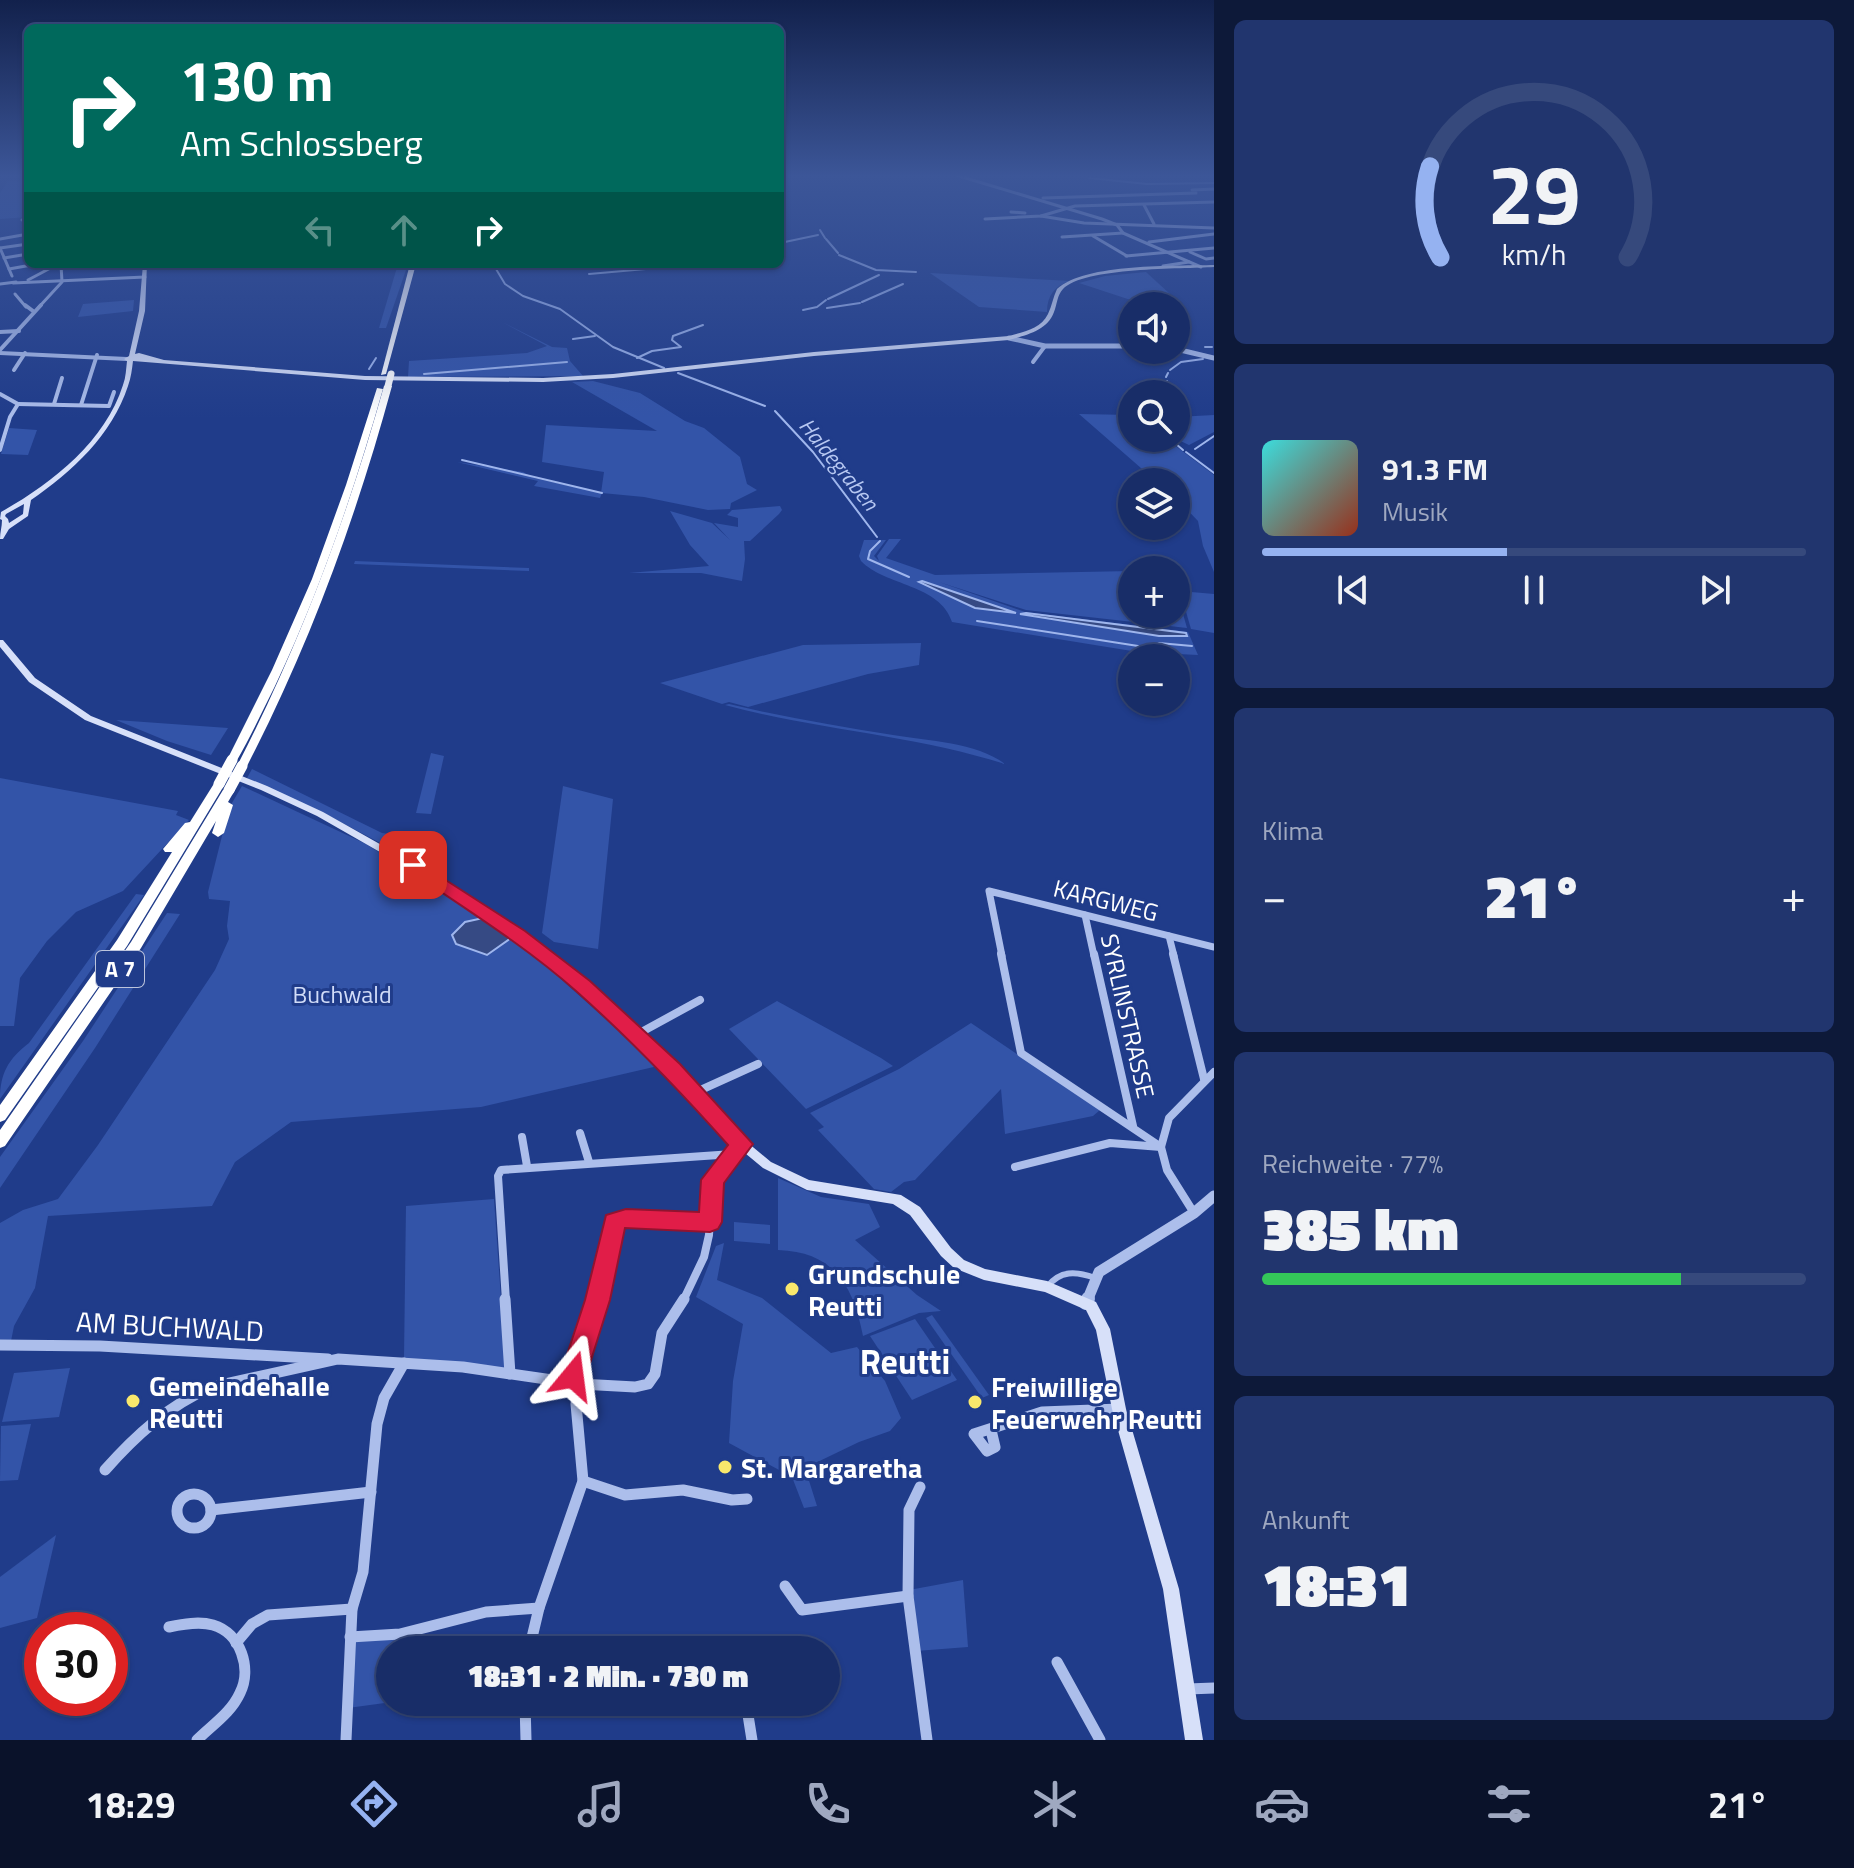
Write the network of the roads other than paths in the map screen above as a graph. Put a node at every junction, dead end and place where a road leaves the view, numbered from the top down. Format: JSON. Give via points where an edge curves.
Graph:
{"nodes":[{"id":1,"x":9,"y":257,"type":"edge"},
{"id":2,"x":1179,"y":257,"type":"edge"},
{"id":3,"x":4,"y":258,"type":"joint"},
{"id":4,"x":1189,"y":262,"type":"junction"},
{"id":5,"x":24,"y":266,"type":"edge"},
{"id":6,"x":1214,"y":266,"type":"edge"},
{"id":7,"x":1147,"y":267,"type":"dead end"},
{"id":8,"x":1201,"y":267,"type":"junction"},
{"id":9,"x":52,"y":268,"type":"edge"},
{"id":10,"x":60,"y":268,"type":"edge"},
{"id":11,"x":145,"y":268,"type":"edge"},
{"id":12,"x":412,"y":268,"type":"edge"},
{"id":13,"x":419,"y":268,"type":"edge"},
{"id":14,"x":9,"y":269,"type":"junction"},
{"id":15,"x":12,"y":276,"type":"dead end"},
{"id":16,"x":145,"y":277,"type":"junction"},
{"id":17,"x":62,"y":282,"type":"junction"},
{"id":18,"x":13,"y":283,"type":"junction"},
{"id":19,"x":0,"y":284,"type":"edge"},
{"id":20,"x":15,"y":294,"type":"dead end"},
{"id":21,"x":33,"y":311,"type":"junction"},
{"id":22,"x":19,"y":331,"type":"junction"},
{"id":23,"x":0,"y":332,"type":"edge"},
{"id":24,"x":1009,"y":338,"type":"junction"},
{"id":25,"x":1045,"y":346,"type":"junction"},
{"id":26,"x":1118,"y":346,"type":"edge"},
{"id":27,"x":0,"y":351,"type":"edge"},
{"id":28,"x":1190,"y":352,"type":"edge"},
{"id":29,"x":25,"y":353,"type":"junction"},
{"id":30,"x":97,"y":355,"type":"junction"},
{"id":31,"x":134,"y":358,"type":"junction"},
{"id":32,"x":1214,"y":358,"type":"edge"},
{"id":33,"x":1033,"y":362,"type":"dead end"},
{"id":34,"x":14,"y":370,"type":"dead end"},
{"id":35,"x":387,"y":374,"type":"junction"},
{"id":36,"x":62,"y":378,"type":"dead end"},
{"id":37,"x":114,"y":392,"type":"dead end"},
{"id":38,"x":0,"y":394,"type":"edge"},
{"id":39,"x":18,"y":404,"type":"junction"},
{"id":40,"x":54,"y":404,"type":"junction"},
{"id":41,"x":81,"y":405,"type":"junction"},
{"id":42,"x":0,"y":450,"type":"edge"},
{"id":43,"x":28,"y":501,"type":"junction"},
{"id":44,"x":27,"y":511,"type":"junction"},
{"id":45,"x":4,"y":516,"type":"edge"},
{"id":46,"x":0,"y":537,"type":"edge"},
{"id":47,"x":0,"y":642,"type":"edge"},
{"id":48,"x":224,"y":787,"type":"junction"},
{"id":49,"x":210,"y":801,"type":"junction"},
{"id":50,"x":218,"y":833,"type":"dead end"},
{"id":51,"x":169,"y":849,"type":"dead end"},
{"id":52,"x":1085,"y":915,"type":"junction"},
{"id":53,"x":1169,"y":936,"type":"junction"},
{"id":54,"x":1214,"y":947,"type":"edge"},
{"id":55,"x":700,"y":1000,"type":"dead end"},
{"id":56,"x":636,"y":1035,"type":"junction"},
{"id":57,"x":758,"y":1064,"type":"dead end"},
{"id":58,"x":1214,"y":1072,"type":"edge"},
{"id":59,"x":1204,"y":1079,"type":"junction"},
{"id":60,"x":694,"y":1093,"type":"junction"},
{"id":61,"x":0,"y":1116,"type":"edge"},
{"id":62,"x":1133,"y":1126,"type":"junction"},
{"id":63,"x":580,"y":1133,"type":"dead end"},
{"id":64,"x":522,"y":1137,"type":"dead end"},
{"id":65,"x":0,"y":1142,"type":"edge"},
{"id":66,"x":1161,"y":1147,"type":"junction"},
{"id":67,"x":737,"y":1149,"type":"junction"},
{"id":68,"x":589,"y":1162,"type":"junction"},
{"id":69,"x":527,"y":1166,"type":"junction"},
{"id":70,"x":1015,"y":1167,"type":"dead end"},
{"id":71,"x":1214,"y":1196,"type":"edge"},
{"id":72,"x":1194,"y":1213,"type":"junction"},
{"id":73,"x":710,"y":1222,"type":"junction"},
{"id":74,"x":1095,"y":1278,"type":"junction"},
{"id":75,"x":1047,"y":1287,"type":"junction"},
{"id":76,"x":1086,"y":1303,"type":"junction"},
{"id":77,"x":0,"y":1345,"type":"edge"},
{"id":78,"x":338,"y":1359,"type":"junction"},
{"id":79,"x":404,"y":1363,"type":"junction"},
{"id":80,"x":510,"y":1374,"type":"junction"},
{"id":81,"x":576,"y":1384,"type":"junction"},
{"id":82,"x":1119,"y":1409,"type":"junction"},
{"id":83,"x":991,"y":1430,"type":"dead end"},
{"id":84,"x":105,"y":1470,"type":"dead end"},
{"id":85,"x":583,"y":1481,"type":"junction"},
{"id":86,"x":920,"y":1487,"type":"dead end"},
{"id":87,"x":371,"y":1492,"type":"junction"},
{"id":88,"x":747,"y":1499,"type":"dead end"},
{"id":89,"x":211,"y":1510,"type":"dead end"},
{"id":90,"x":785,"y":1586,"type":"dead end"},
{"id":91,"x":908,"y":1596,"type":"junction"},
{"id":92,"x":539,"y":1608,"type":"junction"},
{"id":93,"x":352,"y":1609,"type":"junction"},
{"id":94,"x":169,"y":1627,"type":"dead end"},
{"id":95,"x":532,"y":1636,"type":"edge"},
{"id":96,"x":350,"y":1637,"type":"junction"},
{"id":97,"x":236,"y":1643,"type":"junction"},
{"id":98,"x":1057,"y":1662,"type":"dead end"},
{"id":99,"x":1214,"y":1688,"type":"edge"},
{"id":100,"x":1188,"y":1689,"type":"junction"},
{"id":101,"x":525,"y":1716,"type":"edge"},
{"id":102,"x":748,"y":1716,"type":"edge"},
{"id":103,"x":197,"y":1740,"type":"edge"},
{"id":104,"x":346,"y":1740,"type":"edge"},
{"id":105,"x":526,"y":1740,"type":"edge"},
{"id":106,"x":752,"y":1740,"type":"edge"},
{"id":107,"x":927,"y":1740,"type":"edge"},
{"id":108,"x":1100,"y":1740,"type":"edge"},
{"id":109,"x":1194,"y":1740,"type":"edge"}],
"edges":[{"from":1,"to":3,"type":"street"},
{"from":2,"to":4,"type":"street"},
{"from":3,"to":14,"type":"street"},
{"from":4,"to":7,"type":"street"},
{"from":4,"to":8,"type":"street"},
{"from":5,"to":14,"type":"street"},
{"from":6,"to":8,"type":"main road"},
{"from":8,"to":24,"type":"main road","via":[[1076,280],[1057,294],[1047,321]]},
{"from":9,"to":18,"type":"street"},
{"from":10,"to":17,"type":"street"},
{"from":11,"to":16,"type":"main road"},
{"from":12,"to":35,"type":"highway","number":"A 7"},
{"from":13,"to":35,"type":"highway","number":"A 7"},
{"from":14,"to":15,"type":"street"},
{"from":16,"to":17,"type":"street"},
{"from":16,"to":31,"type":"main road"},
{"from":17,"to":18,"type":"street"},
{"from":17,"to":21,"type":"street"},
{"from":18,"to":19,"type":"street"},
{"from":20,"to":21,"type":"street"},
{"from":21,"to":22,"type":"street"},
{"from":22,"to":23,"type":"street"},
{"from":22,"to":27,"type":"street"},
{"from":24,"to":25,"type":"street"},
{"from":24,"to":31,"type":"main road","via":[[563,379],[407,380]]},
{"from":25,"to":26,"type":"street"},
{"from":25,"to":33,"type":"street"},
{"from":27,"to":29,"type":"street"},
{"from":28,"to":32,"type":"street"},
{"from":29,"to":30,"type":"street"},
{"from":29,"to":34,"type":"street"},
{"from":30,"to":31,"type":"street"},
{"from":30,"to":41,"type":"street"},
{"from":31,"to":43,"type":"main road","via":[[117,410],[101,435]]},
{"from":35,"to":48,"type":"highway","number":"A 7","bridge":true,"via":[[313,593]]},
{"from":36,"to":40,"type":"street"},
{"from":37,"to":41,"type":"street","via":[[109,406]]},
{"from":38,"to":39,"type":"street"},
{"from":39,"to":40,"type":"street"},
{"from":39,"to":42,"type":"street"},
{"from":40,"to":41,"type":"street"},
{"from":43,"to":44,"type":"main road"},
{"from":43,"to":45,"type":"main road"},
{"from":44,"to":45,"type":"main road"},
{"from":44,"to":45,"type":"main road","via":[[19,519]]},
{"from":45,"to":46,"type":"main road"},
{"from":47,"to":56,"type":"main road","via":[[32,680],[88,718],[264,788],[386,848],[539,951]]},
{"from":48,"to":49,"type":"highway","number":"A 7"},
{"from":48,"to":50,"type":"highway"},
{"from":48,"to":65,"type":"highway","number":"A 7","via":[[129,955]]},
{"from":49,"to":51,"type":"highway"},
{"from":49,"to":61,"type":"highway","number":"A 7","via":[[115,954]]},
{"from":52,"to":53,"type":"street","name":"KARGWEG"},
{"from":52,"to":62,"type":"street","name":"SYRLINSTRASSE"},
{"from":52,"to":62,"type":"street","name":"KARGWEG","via":[[989,891],[1021,1053]]},
{"from":53,"to":54,"type":"street","name":"KARGWEG"},
{"from":53,"to":59,"type":"street"},
{"from":55,"to":56,"type":"street"},
{"from":56,"to":60,"type":"main road"},
{"from":57,"to":60,"type":"street"},
{"from":58,"to":59,"type":"street"},
{"from":59,"to":66,"type":"street","via":[[1169,1118]]},
{"from":60,"to":67,"type":"main road"},
{"from":62,"to":66,"type":"street"},
{"from":63,"to":68,"type":"street"},
{"from":64,"to":69,"type":"street"},
{"from":66,"to":70,"type":"street","via":[[1110,1143]]},
{"from":66,"to":72,"type":"street","via":[[1167,1170]]},
{"from":67,"to":68,"type":"street"},
{"from":67,"to":73,"type":"street","via":[[712,1180]]},
{"from":67,"to":75,"type":"main road","via":[[807,1185],[905,1203],[952,1259],[971,1270]]},
{"from":68,"to":69,"type":"street"},
{"from":69,"to":80,"type":"street","via":[[506,1169],[498,1176]]},
{"from":71,"to":72,"type":"street"},
{"from":72,"to":74,"type":"street"},
{"from":73,"to":81,"type":"street","name":"AM BUCHWALD","via":[[698,1272],[662,1333],[651,1381],[635,1387]]},
{"from":73,"to":81,"type":"street","via":[[615,1222]]},
{"from":74,"to":75,"type":"street","via":[[1074,1271],[1053,1278]]},
{"from":74,"to":76,"type":"street"},
{"from":75,"to":76,"type":"main road"},
{"from":76,"to":82,"type":"main road","via":[[1103,1329]]},
{"from":77,"to":78,"type":"street","name":"AM BUCHWALD"},
{"from":78,"to":79,"type":"street","name":"AM BUCHWALD"},
{"from":78,"to":84,"type":"street","via":[[195,1393],[154,1418]]},
{"from":79,"to":80,"type":"street","name":"AM BUCHWALD"},
{"from":79,"to":87,"type":"street","via":[[384,1398],[377,1424]]},
{"from":80,"to":81,"type":"street","name":"AM BUCHWALD"},
{"from":81,"to":85,"type":"street"},
{"from":82,"to":83,"type":"street","via":[[1042,1412]]},
{"from":82,"to":100,"type":"main road","via":[[1171,1589]]},
{"from":85,"to":88,"type":"street","via":[[637,1496],[668,1490]]},
{"from":85,"to":92,"type":"street"},
{"from":86,"to":91,"type":"street","via":[[909,1510]]},
{"from":87,"to":89,"type":"street"},
{"from":87,"to":93,"type":"street","via":[[363,1572]]},
{"from":90,"to":91,"type":"street","via":[[802,1610]]},
{"from":91,"to":107,"type":"street"},
{"from":92,"to":95,"type":"street"},
{"from":92,"to":96,"type":"street","via":[[518,1606],[399,1634]]},
{"from":93,"to":96,"type":"street"},
{"from":93,"to":97,"type":"street","via":[[268,1615]]},
{"from":94,"to":97,"type":"street","via":[[203,1623],[219,1627]]},
{"from":96,"to":104,"type":"street"},
{"from":97,"to":103,"type":"street","via":[[246,1666],[241,1693]]},
{"from":98,"to":108,"type":"street"},
{"from":99,"to":100,"type":"street"},
{"from":100,"to":109,"type":"main road"},
{"from":101,"to":105,"type":"street"},
{"from":102,"to":106,"type":"street"}]}
